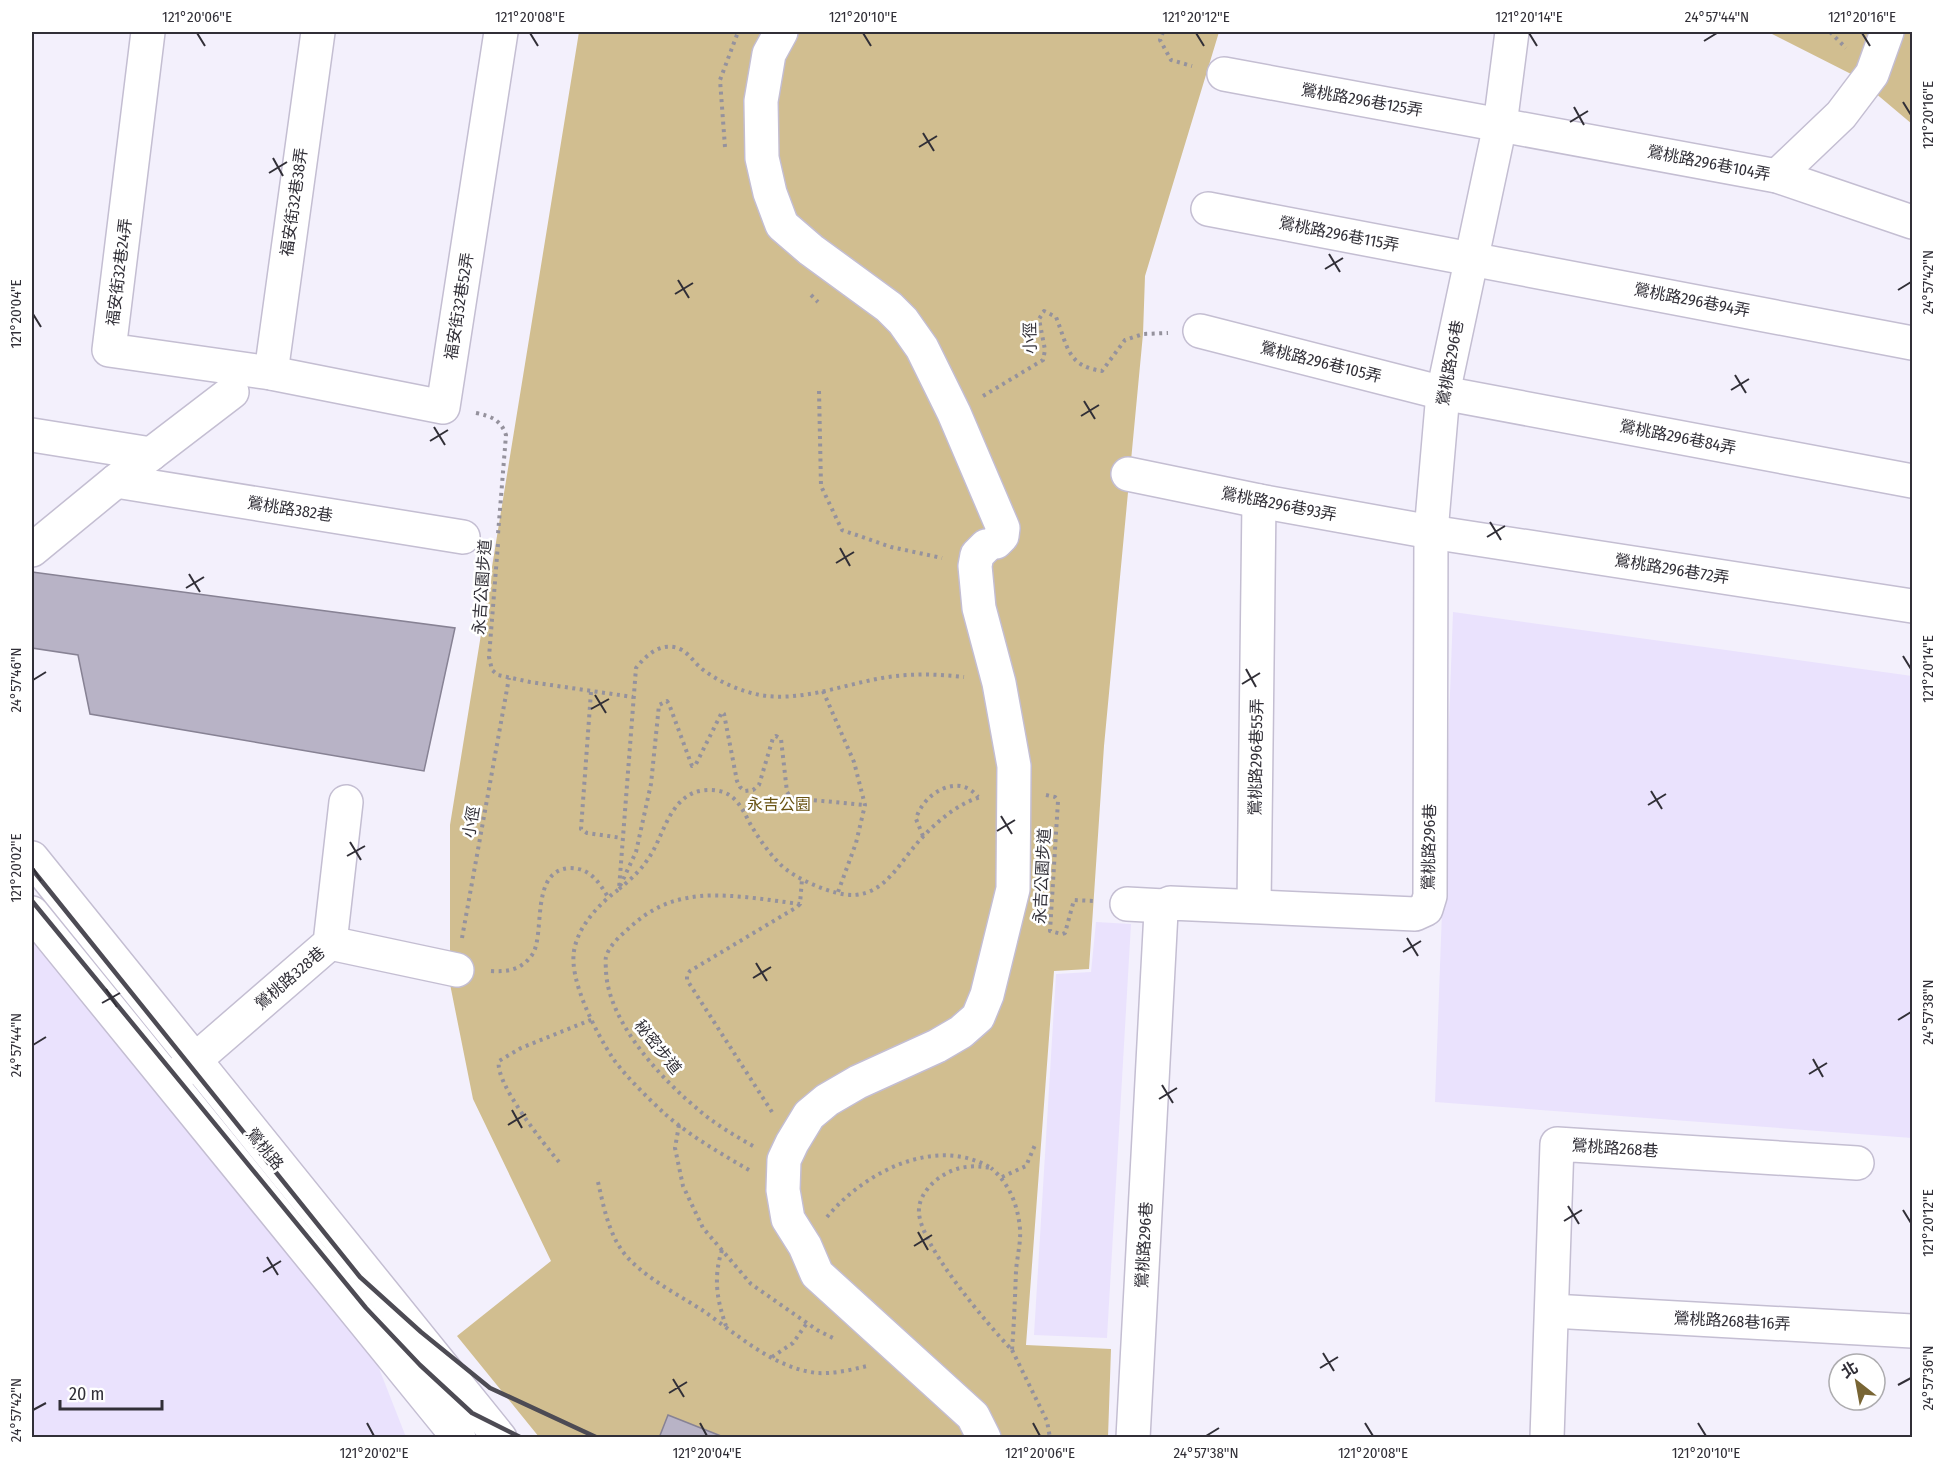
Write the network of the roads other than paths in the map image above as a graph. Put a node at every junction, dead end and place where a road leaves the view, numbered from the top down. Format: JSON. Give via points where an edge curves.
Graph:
{"nodes":[{"id":1,"x":148,"y":32,"type":"edge"},
{"id":2,"x":318,"y":32,"type":"edge"},
{"id":3,"x":501,"y":32,"type":"edge"},
{"id":4,"x":780,"y":32,"type":"edge"},
{"id":5,"x":1512,"y":32,"type":"edge"},
{"id":6,"x":1887,"y":32,"type":"edge"},
{"id":7,"x":1224,"y":74,"type":"road end"},
{"id":8,"x":1500,"y":125,"type":"junction"},
{"id":9,"x":1777,"y":176,"type":"junction"},
{"id":10,"x":1208,"y":209,"type":"dead end"},
{"id":11,"x":1912,"y":222,"type":"edge"},
{"id":12,"x":1471,"y":258,"type":"junction"},
{"id":13,"x":1200,"y":331,"type":"road end"},
{"id":14,"x":1912,"y":343,"type":"edge"},
{"id":15,"x":271,"y":373,"type":"junction"},
{"id":16,"x":232,"y":392,"type":"dead end"},
{"id":17,"x":1443,"y":393,"type":"junction"},
{"id":18,"x":32,"y":435,"type":"edge"},
{"id":19,"x":151,"y":454,"type":"junction"},
{"id":20,"x":1128,"y":474,"type":"dead end"},
{"id":21,"x":116,"y":480,"type":"junction"},
{"id":22,"x":1912,"y":481,"type":"edge"},
{"id":23,"x":1259,"y":501,"type":"junction"},
{"id":24,"x":1431,"y":532,"type":"junction"},
{"id":25,"x":463,"y":537,"type":"dead end"},
{"id":26,"x":32,"y":550,"type":"edge"},
{"id":27,"x":1912,"y":606,"type":"edge"},
{"id":28,"x":346,"y":802,"type":"dead end"},
{"id":29,"x":32,"y":858,"type":"edge"},
{"id":30,"x":1127,"y":903,"type":"road end"},
{"id":31,"x":1164,"y":906,"type":"junction"},
{"id":32,"x":1254,"y":906,"type":"junction"},
{"id":33,"x":32,"y":913,"type":"edge"},
{"id":34,"x":330,"y":943,"type":"junction"},
{"id":35,"x":456,"y":970,"type":"road end"},
{"id":36,"x":194,"y":1061,"type":"junction"},
{"id":37,"x":170,"y":1083,"type":"junction"},
{"id":38,"x":1857,"y":1163,"type":"dead end"},
{"id":39,"x":1552,"y":1311,"type":"junction"},
{"id":40,"x":1912,"y":1331,"type":"edge"},
{"id":41,"x":493,"y":1435,"type":"edge"},
{"id":42,"x":459,"y":1437,"type":"edge"},
{"id":43,"x":984,"y":1437,"type":"edge"},
{"id":44,"x":1133,"y":1437,"type":"edge"},
{"id":45,"x":1548,"y":1437,"type":"edge"}],
"edges":[{"from":1,"to":15,"type":"street","name":"福安街32巷24弄","via":[[109,350]]},
{"from":2,"to":15,"type":"street","name":"福安街32巷38弄"},
{"from":3,"to":15,"type":"street","name":"福安街32巷52弄","via":[[443,407]]},
{"from":4,"to":43,"type":"street","via":[[770,54],[761,101],[762,158],[782,225],[903,321],[922,348],[954,413],[1003,528],[1002,536],[986,551],[979,608],[999,683],[1014,766],[1013,889],[978,1017],[962,1032],[858,1082],[809,1115],[786,1164],[788,1220],[817,1274],[973,1416]]},
{"from":5,"to":8,"type":"street","name":"鶯桃路296巷"},
{"from":6,"to":9,"type":"street","via":[[1872,74],[1848,107]]},
{"from":7,"to":8,"type":"street","name":"鶯桃路296巷125弄"},
{"from":8,"to":9,"type":"street","name":"鶯桃路296巷104弄"},
{"from":8,"to":12,"type":"street","name":"鶯桃路296巷"},
{"from":9,"to":11,"type":"street","name":"鶯桃路296巷104弄"},
{"from":10,"to":12,"type":"street","name":"鶯桃路296巷115弄"},
{"from":12,"to":14,"type":"street","name":"鶯桃路296巷94弄"},
{"from":12,"to":17,"type":"street","name":"鶯桃路296巷"},
{"from":13,"to":17,"type":"street","name":"鶯桃路296巷105弄"},
{"from":16,"to":19,"type":"street"},
{"from":17,"to":22,"type":"street","name":"鶯桃路296巷84弄"},
{"from":17,"to":24,"type":"street","name":"鶯桃路296巷"},
{"from":18,"to":19,"type":"street"},
{"from":19,"to":21,"type":"street"},
{"from":20,"to":23,"type":"street","name":"鶯桃路296巷93弄"},
{"from":21,"to":25,"type":"street","name":"鶯桃路382巷"},
{"from":21,"to":26,"type":"street"},
{"from":23,"to":24,"type":"street","name":"鶯桃路296巷93弄"},
{"from":23,"to":32,"type":"street","name":"鶯桃路296巷55弄"},
{"from":24,"to":27,"type":"street","name":"鶯桃路296巷72弄"},
{"from":24,"to":32,"type":"street","name":"鶯桃路296巷","via":[[1430,896],[1426,909],[1415,914]]},
{"from":28,"to":34,"type":"street","name":"鶯桃路328巷"},
{"from":29,"to":36,"type":"street","name":"鶯桃路"},
{"from":30,"to":31,"type":"street"},
{"from":31,"to":32,"type":"street","name":"鶯桃路296巷"},
{"from":31,"to":44,"type":"street","name":"鶯桃路296巷"},
{"from":33,"to":37,"type":"street","name":"鶯桃路"},
{"from":34,"to":35,"type":"street"},
{"from":34,"to":36,"type":"street","name":"鶯桃路328巷"},
{"from":36,"to":37,"type":"street","name":"鶯桃路328巷"},
{"from":36,"to":41,"type":"street","name":"鶯桃路"},
{"from":37,"to":42,"type":"street","name":"鶯桃路"},
{"from":38,"to":39,"type":"street","name":"鶯桃路268巷","via":[[1557,1144]]},
{"from":39,"to":40,"type":"street","name":"鶯桃路268巷16弄"},
{"from":39,"to":45,"type":"street","name":"鶯桃路268巷"}]}
